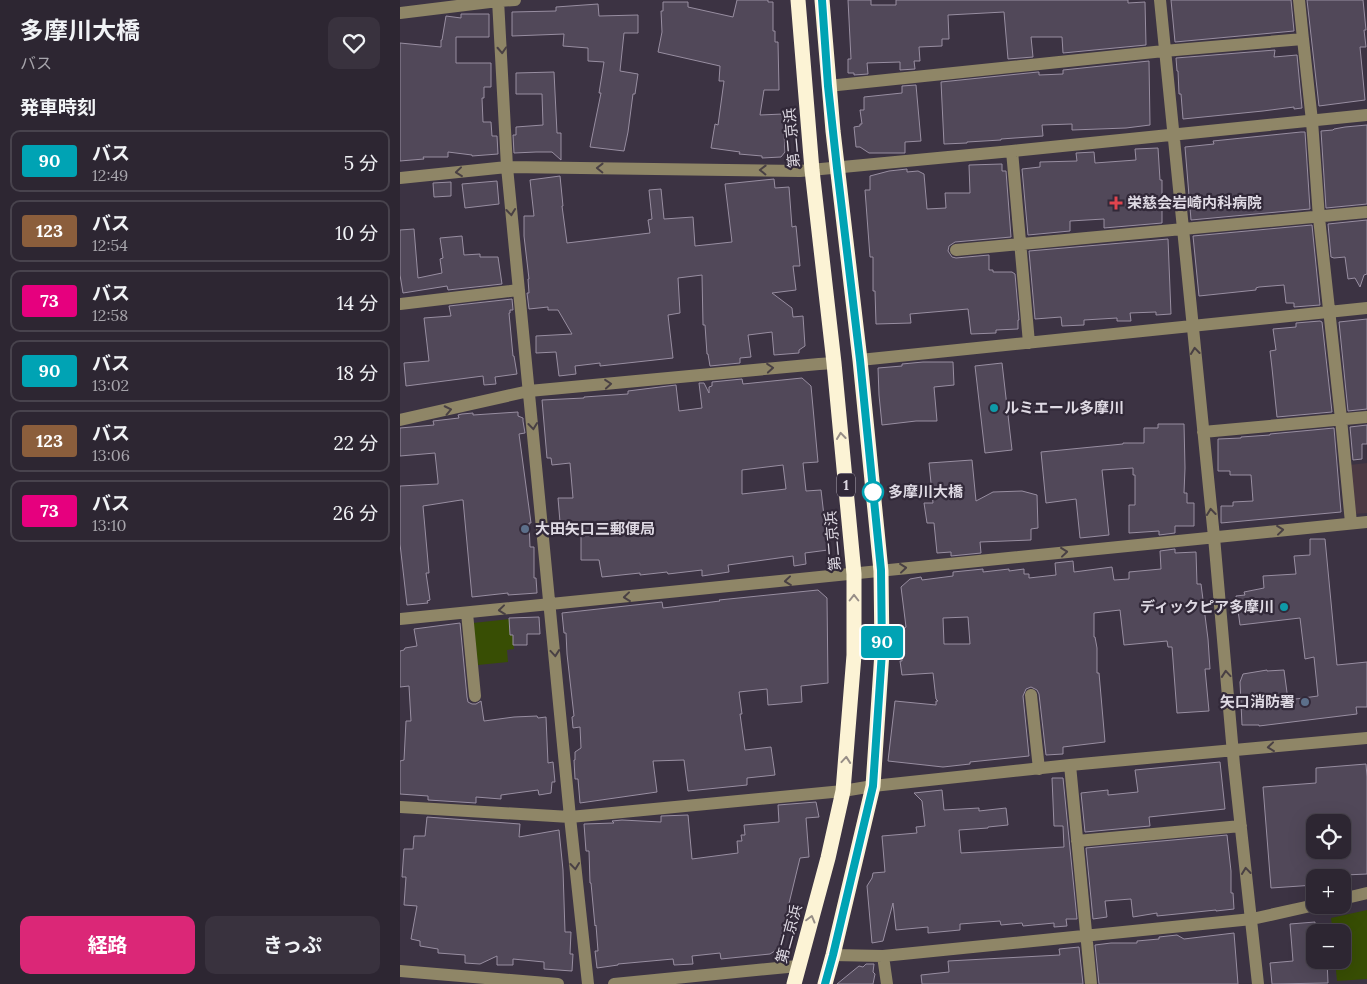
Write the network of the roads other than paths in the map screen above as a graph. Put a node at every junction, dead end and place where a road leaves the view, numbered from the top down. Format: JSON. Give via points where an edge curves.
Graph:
{"nodes":[{"id":1,"x":498,"y":0,"type":"edge"},
{"id":2,"x":515,"y":0,"type":"edge"},
{"id":3,"x":798,"y":0,"type":"edge"},
{"id":4,"x":822,"y":0,"type":"edge"},
{"id":5,"x":1160,"y":0,"type":"edge"},
{"id":6,"x":1299,"y":0,"type":"edge"},
{"id":7,"x":400,"y":13,"type":"edge"},
{"id":8,"x":1303,"y":39,"type":"junction"},
{"id":9,"x":1164,"y":51,"type":"junction"},
{"id":10,"x":828,"y":86,"type":"junction"},
{"id":11,"x":1367,"y":115,"type":"edge"},
{"id":12,"x":1312,"y":121,"type":"junction"},
{"id":13,"x":1173,"y":134,"type":"junction"},
{"id":14,"x":1012,"y":151,"type":"junction"},
{"id":15,"x":507,"y":167,"type":"junction"},
{"id":16,"x":837,"y":168,"type":"junction"},
{"id":17,"x":812,"y":170,"type":"junction"},
{"id":18,"x":400,"y":178,"type":"edge"},
{"id":19,"x":1367,"y":212,"type":"edge"},
{"id":20,"x":1319,"y":218,"type":"junction"},
{"id":21,"x":1183,"y":229,"type":"junction"},
{"id":22,"x":1020,"y":244,"type":"junction"},
{"id":23,"x":956,"y":250,"type":"dead end"},
{"id":24,"x":519,"y":290,"type":"junction"},
{"id":25,"x":400,"y":304,"type":"edge"},
{"id":26,"x":1367,"y":308,"type":"edge"},
{"id":27,"x":1329,"y":312,"type":"junction"},
{"id":28,"x":1192,"y":326,"type":"junction"},
{"id":29,"x":1029,"y":343,"type":"junction"},
{"id":30,"x":860,"y":360,"type":"junction"},
{"id":31,"x":834,"y":363,"type":"junction"},
{"id":32,"x":530,"y":391,"type":"junction"},
{"id":33,"x":1367,"y":417,"type":"edge"},
{"id":34,"x":1341,"y":419,"type":"junction"},
{"id":35,"x":400,"y":420,"type":"edge"},
{"id":36,"x":1203,"y":432,"type":"junction"},
{"id":37,"x":1367,"y":522,"type":"edge"},
{"id":38,"x":1351,"y":523,"type":"junction"},
{"id":39,"x":1214,"y":537,"type":"junction"},
{"id":40,"x":881,"y":570,"type":"junction"},
{"id":41,"x":854,"y":574,"type":"junction"},
{"id":42,"x":550,"y":605,"type":"junction"},
{"id":43,"x":467,"y":613,"type":"junction"},
{"id":44,"x":400,"y":620,"type":"edge"},
{"id":45,"x":1031,"y":695,"type":"dead end"},
{"id":46,"x":475,"y":696,"type":"dead end"},
{"id":47,"x":1367,"y":738,"type":"edge"},
{"id":48,"x":1233,"y":751,"type":"junction"},
{"id":49,"x":1070,"y":766,"type":"junction"},
{"id":50,"x":1039,"y":769,"type":"junction"},
{"id":51,"x":873,"y":786,"type":"junction"},
{"id":52,"x":843,"y":791,"type":"junction"},
{"id":53,"x":400,"y":808,"type":"edge"},
{"id":54,"x":570,"y":817,"type":"junction"},
{"id":55,"x":1241,"y":826,"type":"junction"},
{"id":56,"x":1078,"y":841,"type":"junction"},
{"id":57,"x":1367,"y":894,"type":"edge"},
{"id":58,"x":1351,"y":897,"type":"edge"},
{"id":59,"x":1306,"y":907,"type":"edge"},
{"id":60,"x":1252,"y":919,"type":"junction"},
{"id":61,"x":1086,"y":936,"type":"junction"},
{"id":62,"x":833,"y":955,"type":"junction"},
{"id":63,"x":884,"y":956,"type":"junction"},
{"id":64,"x":798,"y":966,"type":"junction"},
{"id":65,"x":400,"y":971,"type":"edge"},
{"id":66,"x":558,"y":984,"type":"edge"},
{"id":67,"x":588,"y":984,"type":"edge"},
{"id":68,"x":614,"y":984,"type":"edge"},
{"id":69,"x":794,"y":984,"type":"edge"},
{"id":70,"x":825,"y":984,"type":"edge"},
{"id":71,"x":886,"y":984,"type":"edge"},
{"id":72,"x":1091,"y":984,"type":"edge"},
{"id":73,"x":1258,"y":984,"type":"edge"}],
"edges":[{"from":1,"to":2,"type":"street"},
{"from":1,"to":7,"type":"street"},
{"from":1,"to":15,"type":"street","one_way":true},
{"from":3,"to":17,"type":"highway","name":"第二京浜","number":"1"},
{"from":4,"to":10,"type":"highway","number":"1"},
{"from":5,"to":9,"type":"street"},
{"from":6,"to":8,"type":"street"},
{"from":8,"to":9,"type":"street"},
{"from":8,"to":12,"type":"street"},
{"from":9,"to":10,"type":"street"},
{"from":9,"to":13,"type":"street"},
{"from":10,"to":16,"type":"highway","number":"1"},
{"from":11,"to":12,"type":"street"},
{"from":12,"to":13,"type":"street"},
{"from":12,"to":20,"type":"street"},
{"from":13,"to":14,"type":"street"},
{"from":13,"to":21,"type":"street"},
{"from":14,"to":16,"type":"street"},
{"from":14,"to":22,"type":"street"},
{"from":17,"to":15,"type":"street","one_way":true},
{"from":15,"to":18,"type":"street","one_way":true},
{"from":15,"to":24,"type":"street","one_way":true},
{"from":16,"to":17,"type":"street"},
{"from":16,"to":30,"type":"highway","number":"1"},
{"from":17,"to":31,"type":"highway","name":"第二京浜","number":"1"},
{"from":19,"to":20,"type":"street"},
{"from":20,"to":21,"type":"street"},
{"from":20,"to":27,"type":"street"},
{"from":21,"to":22,"type":"street"},
{"from":21,"to":28,"type":"street"},
{"from":22,"to":23,"type":"street"},
{"from":22,"to":29,"type":"street"},
{"from":24,"to":25,"type":"street"},
{"from":24,"to":32,"type":"street"},
{"from":26,"to":27,"type":"street"},
{"from":27,"to":28,"type":"street"},
{"from":27,"to":34,"type":"street"},
{"from":28,"to":29,"type":"street"},
{"from":36,"to":28,"type":"street","one_way":true},
{"from":29,"to":30,"type":"street"},
{"from":30,"to":40,"type":"highway","number":"1"},
{"from":32,"to":31,"type":"street","one_way":true},
{"from":41,"to":31,"type":"highway","name":"第二京浜","number":"1","one_way":true},
{"from":35,"to":32,"type":"street","one_way":true},
{"from":32,"to":42,"type":"street","one_way":true},
{"from":33,"to":34,"type":"street"},
{"from":34,"to":36,"type":"street"},
{"from":34,"to":38,"type":"street"},
{"from":39,"to":36,"type":"street","one_way":true},
{"from":37,"to":38,"type":"street"},
{"from":39,"to":38,"type":"street","one_way":true},
{"from":40,"to":39,"type":"street","one_way":true},
{"from":48,"to":39,"type":"street","one_way":true},
{"from":40,"to":41,"type":"street"},
{"from":40,"to":51,"type":"highway","number":"1","via":[[882,652]]},
{"from":41,"to":42,"type":"street","one_way":true},
{"from":52,"to":41,"type":"highway","name":"第二京浜","number":"1","one_way":true,"via":[[854,655]]},
{"from":42,"to":43,"type":"street","one_way":true},
{"from":42,"to":54,"type":"street","one_way":true},
{"from":43,"to":44,"type":"street"},
{"from":43,"to":46,"type":"street"},
{"from":45,"to":50,"type":"street"},
{"from":47,"to":48,"type":"street","one_way":true},
{"from":48,"to":49,"type":"street"},
{"from":48,"to":55,"type":"street"},
{"from":49,"to":50,"type":"street"},
{"from":49,"to":56,"type":"street"},
{"from":50,"to":51,"type":"street"},
{"from":51,"to":52,"type":"street"},
{"from":51,"to":62,"type":"highway","number":"1"},
{"from":52,"to":54,"type":"street"},
{"from":64,"to":52,"type":"highway","name":"第二京浜","number":"1","one_way":true},
{"from":53,"to":54,"type":"street"},
{"from":54,"to":67,"type":"street","one_way":true},
{"from":55,"to":56,"type":"street"},
{"from":60,"to":55,"type":"street","one_way":true},
{"from":56,"to":61,"type":"street"},
{"from":57,"to":58,"type":"street"},
{"from":59,"to":60,"type":"street"},
{"from":60,"to":61,"type":"street"},
{"from":60,"to":73,"type":"street"},
{"from":61,"to":63,"type":"street"},
{"from":61,"to":72,"type":"street"},
{"from":62,"to":63,"type":"street"},
{"from":62,"to":70,"type":"highway","number":"1"},
{"from":63,"to":71,"type":"street"},
{"from":64,"to":68,"type":"street"},
{"from":64,"to":69,"type":"highway","name":"第二京浜","number":"1"},
{"from":65,"to":66,"type":"street"}]}
